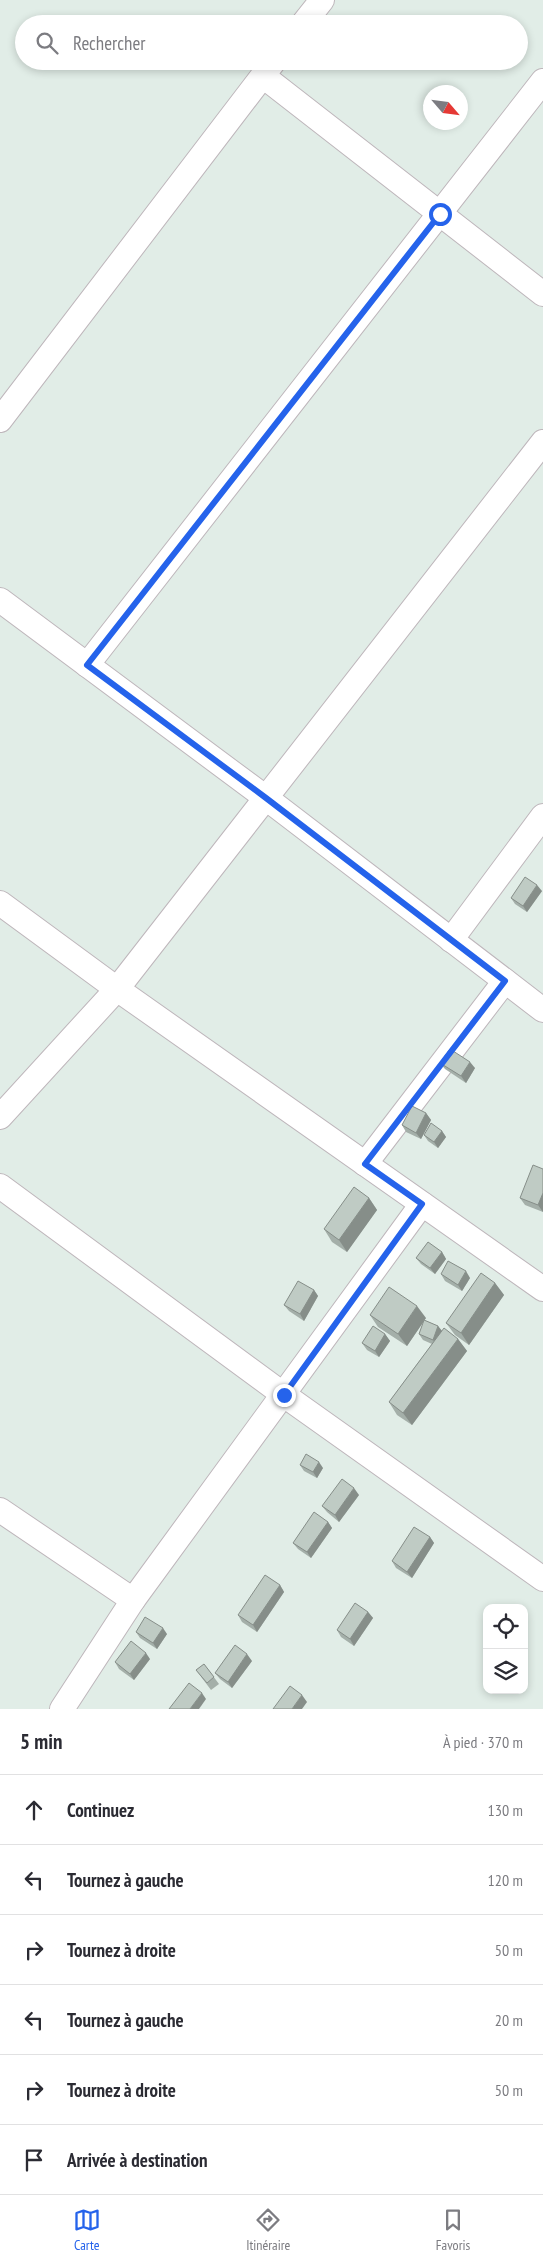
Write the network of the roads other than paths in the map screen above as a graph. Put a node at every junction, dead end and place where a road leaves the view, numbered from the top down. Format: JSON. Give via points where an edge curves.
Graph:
{"nodes":[{"id":1,"x":322,"y":0,"type":"edge"},
{"id":2,"x":311,"y":15,"type":"edge"},
{"id":3,"x":266,"y":70,"type":"edge"},
{"id":4,"x":270,"y":70,"type":"edge"},
{"id":5,"x":543,"y":82,"type":"edge"},
{"id":6,"x":440,"y":214,"type":"junction"},
{"id":7,"x":543,"y":294,"type":"edge"},
{"id":8,"x":0,"y":420,"type":"edge"},
{"id":9,"x":543,"y":442,"type":"edge"},
{"id":10,"x":0,"y":600,"type":"edge"},
{"id":11,"x":87,"y":665,"type":"junction"},
{"id":12,"x":266,"y":798,"type":"junction"},
{"id":13,"x":543,"y":816,"type":"edge"},
{"id":14,"x":0,"y":903,"type":"edge"},
{"id":15,"x":451,"y":940,"type":"junction"},
{"id":16,"x":505,"y":981,"type":"junction"},
{"id":17,"x":116,"y":989,"type":"junction"},
{"id":18,"x":543,"y":1010,"type":"edge"},
{"id":19,"x":0,"y":1117,"type":"edge"},
{"id":20,"x":365,"y":1164,"type":"junction"},
{"id":21,"x":0,"y":1186,"type":"edge"},
{"id":22,"x":422,"y":1204,"type":"junction"},
{"id":23,"x":543,"y":1289,"type":"edge"},
{"id":24,"x":284,"y":1395,"type":"junction"},
{"id":25,"x":0,"y":1510,"type":"edge"},
{"id":26,"x":543,"y":1579,"type":"edge"},
{"id":27,"x":134,"y":1600,"type":"junction"},
{"id":28,"x":62,"y":1709,"type":"edge"}],
"edges":[{"from":1,"to":2,"type":"street"},
{"from":3,"to":8,"type":"street"},
{"from":4,"to":6,"type":"street"},
{"from":5,"to":6,"type":"street"},
{"from":6,"to":7,"type":"street"},
{"from":6,"to":11,"type":"street"},
{"from":9,"to":12,"type":"street"},
{"from":10,"to":11,"type":"street"},
{"from":11,"to":12,"type":"street"},
{"from":12,"to":15,"type":"street"},
{"from":12,"to":17,"type":"street"},
{"from":13,"to":15,"type":"street"},
{"from":14,"to":17,"type":"street"},
{"from":15,"to":16,"type":"street"},
{"from":16,"to":18,"type":"street"},
{"from":16,"to":20,"type":"street"},
{"from":17,"to":19,"type":"street"},
{"from":17,"to":20,"type":"street"},
{"from":20,"to":22,"type":"street"},
{"from":21,"to":24,"type":"street"},
{"from":22,"to":23,"type":"street"},
{"from":22,"to":24,"type":"street"},
{"from":24,"to":26,"type":"street"},
{"from":24,"to":27,"type":"street"},
{"from":25,"to":27,"type":"street"},
{"from":27,"to":28,"type":"street"}]}
